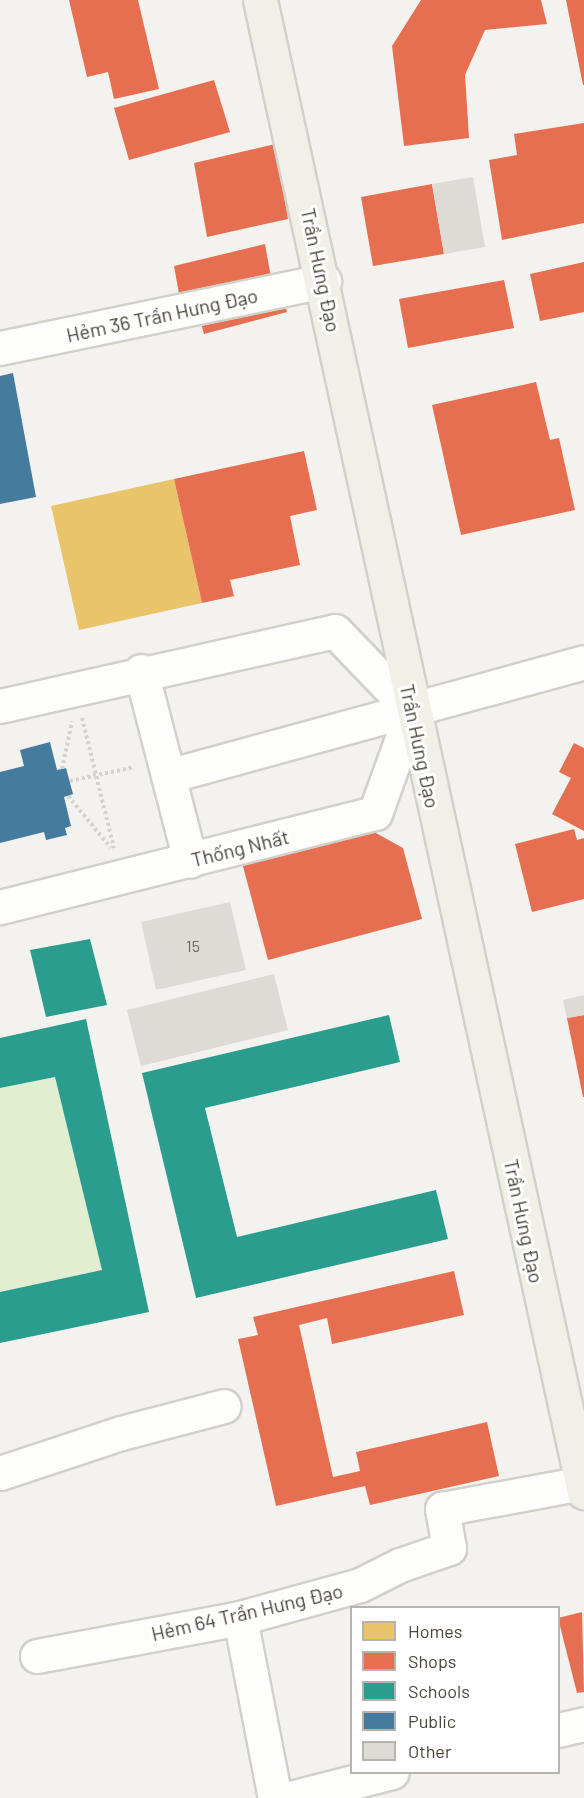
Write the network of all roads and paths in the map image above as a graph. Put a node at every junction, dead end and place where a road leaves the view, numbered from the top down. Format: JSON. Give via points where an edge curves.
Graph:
{"nodes":[{"id":1,"x":260,"y":0,"type":"edge"},
{"id":2,"x":324,"y":281,"type":"junction"},
{"id":3,"x":0,"y":348,"type":"edge"},
{"id":4,"x":584,"y":662,"type":"edge"},
{"id":5,"x":141,"y":671,"type":"junction"},
{"id":6,"x":76,"y":694,"type":"junction"},
{"id":7,"x":0,"y":706,"type":"edge"},
{"id":8,"x":412,"y":711,"type":"junction"},
{"id":9,"x":62,"y":769,"type":"dead end"},
{"id":10,"x":153,"y":771,"type":"junction"},
{"id":11,"x":96,"y":775,"type":"junction"},
{"id":12,"x":70,"y":781,"type":"dead end"},
{"id":13,"x":68,"y":796,"type":"dead end"},
{"id":14,"x":190,"y":861,"type":"junction"},
{"id":15,"x":0,"y":907,"type":"edge"},
{"id":16,"x":224,"y":1406,"type":"dead end"},
{"id":17,"x":0,"y":1473,"type":"edge"},
{"id":18,"x":583,"y":1487,"type":"edge"},
{"id":19,"x":240,"y":1617,"type":"junction"},
{"id":20,"x":37,"y":1656,"type":"dead end"},
{"id":21,"x":584,"y":1724,"type":"edge"},
{"id":22,"x":560,"y":1730,"type":"edge"},
{"id":23,"x":388,"y":1774,"type":"edge"},
{"id":24,"x":275,"y":1798,"type":"edge"},
{"id":25,"x":291,"y":1798,"type":"edge"}],
"edges":[{"from":1,"to":2,"type":"main road","name":"Trần Hưng Đạo"},
{"from":2,"to":3,"type":"street","name":"Hẻm 36 Trần Hưng Đạo"},
{"from":2,"to":8,"type":"main road","name":"Trần Hưng Đạo"},
{"from":4,"to":8,"type":"street"},
{"from":5,"to":6,"type":"street"},
{"from":5,"to":8,"type":"street","via":[[335,631]]},
{"from":5,"to":10,"type":"street"},
{"from":6,"to":7,"type":"street"},
{"from":6,"to":9,"type":"path"},
{"from":6,"to":11,"type":"path"},
{"from":8,"to":10,"type":"street"},
{"from":8,"to":14,"type":"street","name":"Thống Nhất","via":[[375,813]]},
{"from":8,"to":18,"type":"main road","name":"Trần Hưng Đạo"},
{"from":10,"to":11,"type":"path"},
{"from":10,"to":14,"type":"street"},
{"from":11,"to":12,"type":"path"},
{"from":11,"to":13,"type":"path","via":[[116,853]]},
{"from":14,"to":15,"type":"street","name":"Thống Nhất"},
{"from":16,"to":17,"type":"street","via":[[121,1433]]},
{"from":18,"to":19,"type":"street","name":"Hẻm 64 Trần Hưng Đạo","via":[[442,1509],[449,1548],[400,1565],[360,1585]]},
{"from":19,"to":20,"type":"street","name":"Hẻm 64 Trần Hưng Đạo"},
{"from":19,"to":24,"type":"street"},
{"from":21,"to":22,"type":"street"},
{"from":23,"to":25,"type":"street"}]}
